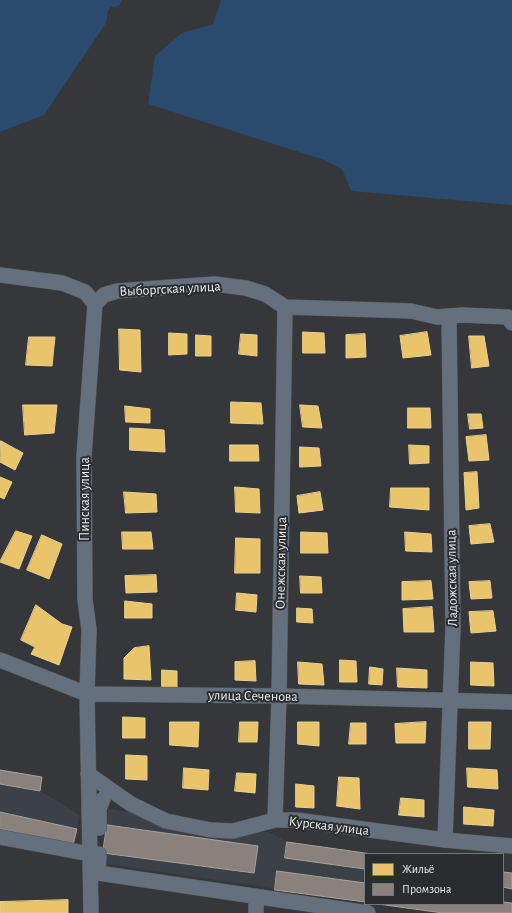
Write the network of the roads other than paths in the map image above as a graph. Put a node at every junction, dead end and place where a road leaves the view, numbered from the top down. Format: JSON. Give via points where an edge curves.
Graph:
{"nodes":[{"id":1,"x":0,"y":275,"type":"edge"},
{"id":2,"x":95,"y":304,"type":"junction"},
{"id":3,"x":285,"y":307,"type":"junction"},
{"id":4,"x":449,"y":316,"type":"junction"},
{"id":5,"x":512,"y":323,"type":"edge"},
{"id":6,"x":0,"y":660,"type":"edge"},
{"id":7,"x":87,"y":694,"type":"junction"},
{"id":8,"x":279,"y":696,"type":"junction"},
{"id":9,"x":451,"y":701,"type":"junction"},
{"id":10,"x":512,"y":702,"type":"edge"},
{"id":11,"x":88,"y":774,"type":"junction"},
{"id":12,"x":103,"y":799,"type":"dead end"},
{"id":13,"x":275,"y":820,"type":"junction"},
{"id":14,"x":0,"y":837,"type":"edge"},
{"id":15,"x":445,"y":840,"type":"junction"},
{"id":16,"x":512,"y":846,"type":"edge"},
{"id":17,"x":90,"y":854,"type":"junction"},
{"id":18,"x":256,"y":896,"type":"junction"},
{"id":19,"x":91,"y":913,"type":"edge"},
{"id":20,"x":256,"y":913,"type":"edge"},
{"id":21,"x":368,"y":913,"type":"edge"}],
"edges":[{"from":1,"to":2,"type":"street","via":[[62,283],[85,292]]},
{"from":2,"to":3,"type":"street","name":"Выборгская улица","via":[[104,295],[117,291],[214,284],[246,288],[265,294]]},
{"from":2,"to":7,"type":"street","name":"Пинская улица","via":[[84,456],[85,599],[89,630]]},
{"from":3,"to":4,"type":"street","via":[[411,311],[438,317]]},
{"from":3,"to":8,"type":"street","name":"Онежская улица"},
{"from":4,"to":5,"type":"street","via":[[508,317]]},
{"from":4,"to":9,"type":"street","name":"Ладожская улица","via":[[453,627]]},
{"from":6,"to":7,"type":"street","name":"улица Сеченова"},
{"from":7,"to":8,"type":"street","name":"улица Сеченова"},
{"from":7,"to":11,"type":"street","name":"Пинская улица"},
{"from":8,"to":9,"type":"street","name":"улица Сеченова"},
{"from":8,"to":13,"type":"street","name":"Онежская улица"},
{"from":9,"to":10,"type":"street","name":"улица Сеченова"},
{"from":9,"to":15,"type":"street","name":"Ладожская улица"},
{"from":11,"to":13,"type":"street","name":"Курская улица","via":[[131,804],[166,821],[211,830],[233,831]]},
{"from":11,"to":17,"type":"street","name":"Пинская улица"},
{"from":12,"to":18,"type":"street","via":[[99,809],[98,873]]},
{"from":13,"to":15,"type":"street","name":"Курская улица","via":[[296,820]]},
{"from":14,"to":17,"type":"street"},
{"from":15,"to":16,"type":"street","name":"Курская улица"},
{"from":17,"to":19,"type":"street","name":"Пинская улица"},
{"from":18,"to":20,"type":"street"},
{"from":18,"to":21,"type":"street"}]}
